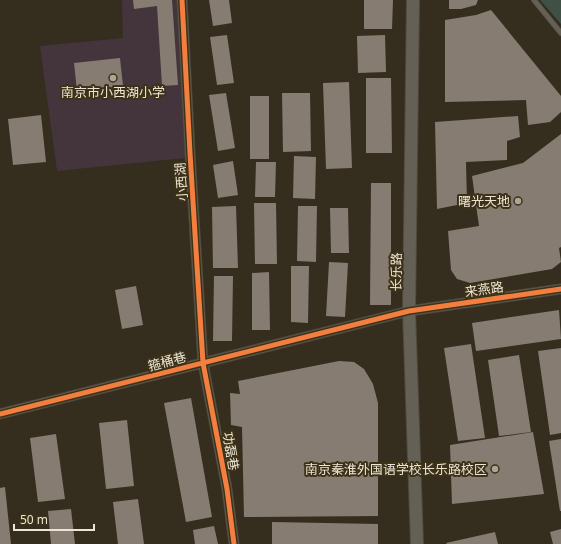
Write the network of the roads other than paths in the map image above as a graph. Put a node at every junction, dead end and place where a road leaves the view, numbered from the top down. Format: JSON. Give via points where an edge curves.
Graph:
{"nodes":[{"id":1,"x":182,"y":0,"type":"edge"},
{"id":2,"x":413,"y":0,"type":"edge"},
{"id":3,"x":534,"y":0,"type":"edge"},
{"id":4,"x":561,"y":33,"type":"edge"},
{"id":5,"x":561,"y":289,"type":"edge"},
{"id":6,"x":409,"y":311,"type":"junction"},
{"id":7,"x":204,"y":363,"type":"junction"},
{"id":8,"x":0,"y":414,"type":"edge"},
{"id":9,"x":234,"y":544,"type":"edge"},
{"id":10,"x":417,"y":544,"type":"edge"}],
"edges":[{"from":1,"to":7,"type":"street","name":"小西湖"},
{"from":2,"to":6,"type":"main road","name":"长乐路"},
{"from":3,"to":4,"type":"lane"},
{"from":5,"to":6,"type":"street","name":"来燕路"},
{"from":6,"to":7,"type":"street","name":"箍桶巷"},
{"from":6,"to":10,"type":"main road","name":"长乐路"},
{"from":7,"to":8,"type":"street","name":"箍桶巷"},
{"from":7,"to":9,"type":"street","name":"功磊巷","via":[[227,489]]}]}
